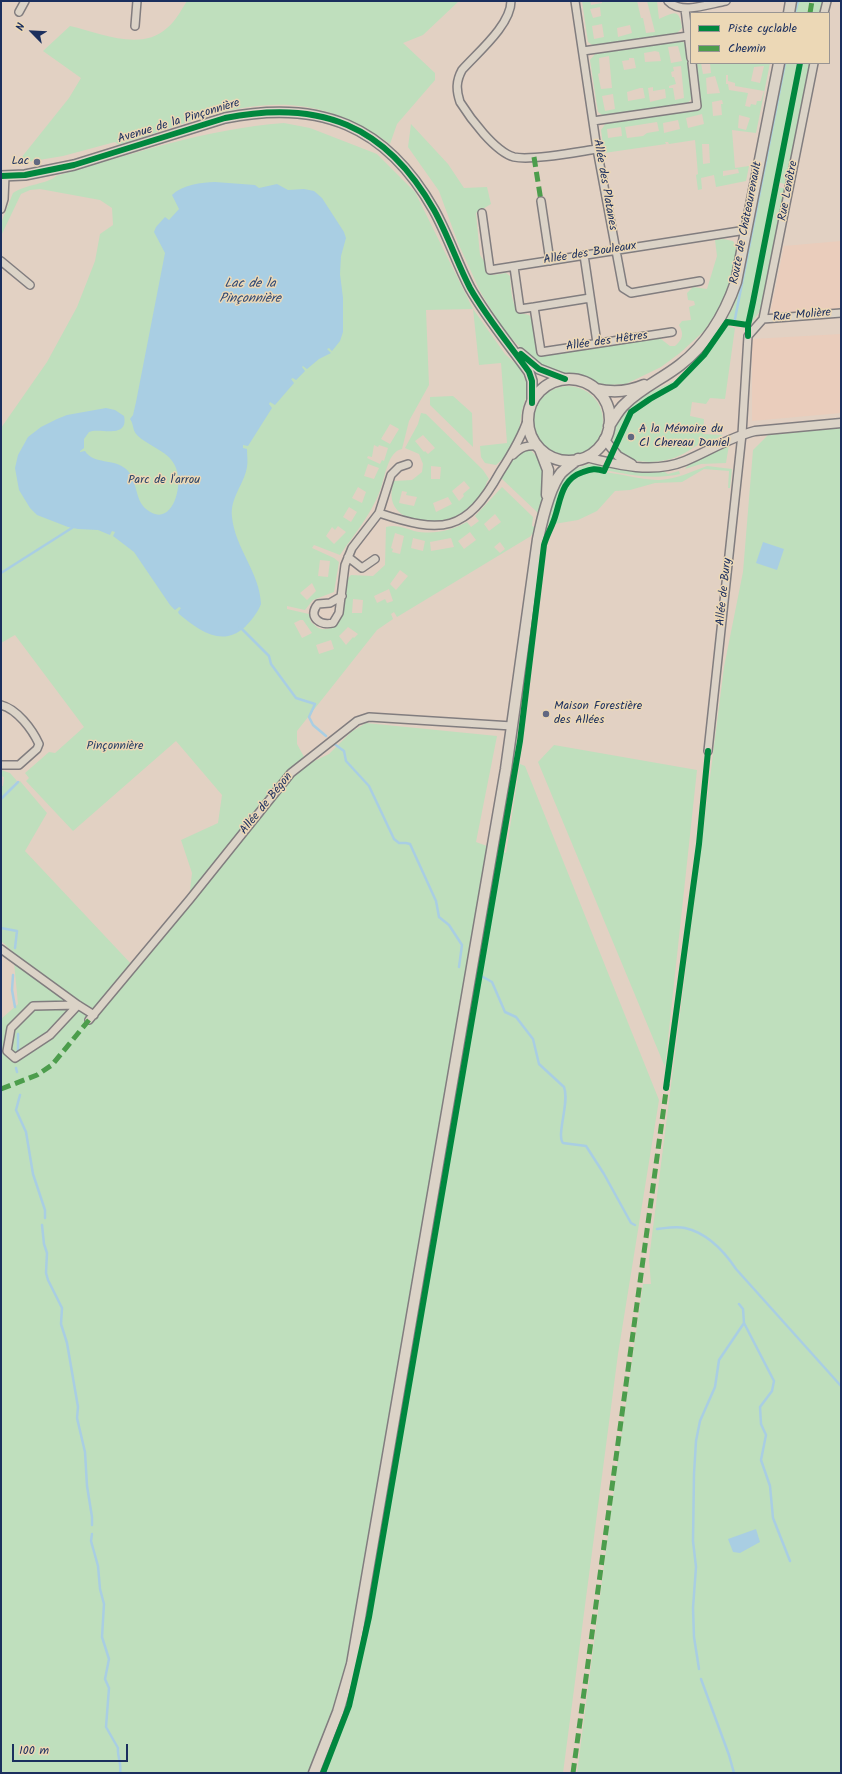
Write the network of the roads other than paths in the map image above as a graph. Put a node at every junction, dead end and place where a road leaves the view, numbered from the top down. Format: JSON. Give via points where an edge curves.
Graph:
{"nodes":[{"id":1,"x":25,"y":1,"type":"edge"},
{"id":2,"x":137,"y":1,"type":"edge"},
{"id":3,"x":511,"y":1,"type":"edge"},
{"id":4,"x":575,"y":1,"type":"edge"},
{"id":5,"x":668,"y":1,"type":"edge"},
{"id":6,"x":726,"y":1,"type":"edge"},
{"id":7,"x":791,"y":1,"type":"edge"},
{"id":8,"x":827,"y":1,"type":"edge"},
{"id":9,"x":685,"y":9,"type":"junction"},
{"id":10,"x":19,"y":12,"type":"dead end"},
{"id":11,"x":789,"y":12,"type":"edge"},
{"id":12,"x":824,"y":12,"type":"edge"},
{"id":13,"x":135,"y":26,"type":"dead end"},
{"id":14,"x":688,"y":36,"type":"junction"},
{"id":15,"x":583,"y":51,"type":"junction"},
{"id":16,"x":690,"y":51,"type":"edge"},
{"id":17,"x":692,"y":64,"type":"edge"},
{"id":18,"x":779,"y":64,"type":"edge"},
{"id":19,"x":814,"y":64,"type":"edge"},
{"id":20,"x":593,"y":121,"type":"junction"},
{"id":21,"x":597,"y":149,"type":"junction"},
{"id":22,"x":3,"y":176,"type":"edge"},
{"id":23,"x":541,"y":201,"type":"dead end"},
{"id":24,"x":1,"y":209,"type":"edge"},
{"id":25,"x":482,"y":213,"type":"dead end"},
{"id":26,"x":746,"y":230,"type":"junction"},
{"id":27,"x":616,"y":250,"type":"junction"},
{"id":28,"x":584,"y":255,"type":"junction"},
{"id":29,"x":1,"y":261,"type":"edge"},
{"id":30,"x":550,"y":261,"type":"junction"},
{"id":31,"x":514,"y":266,"type":"junction"},
{"id":32,"x":700,"y":281,"type":"dead end"},
{"id":33,"x":30,"y":286,"type":"dead end"},
{"id":34,"x":590,"y":298,"type":"junction"},
{"id":35,"x":534,"y":307,"type":"junction"},
{"id":36,"x":841,"y":313,"type":"edge"},
{"id":37,"x":763,"y":319,"type":"junction"},
{"id":38,"x":672,"y":332,"type":"dead end"},
{"id":39,"x":598,"y":343,"type":"junction"},
{"id":40,"x":511,"y":346,"type":"junction"},
{"id":41,"x":659,"y":378,"type":"junction"},
{"id":42,"x":565,"y":379,"type":"junction"},
{"id":43,"x":596,"y":389,"type":"junction"},
{"id":44,"x":532,"y":403,"type":"junction"},
{"id":45,"x":528,"y":418,"type":"junction"},
{"id":46,"x":841,"y":423,"type":"edge"},
{"id":47,"x":609,"y":426,"type":"junction"},
{"id":48,"x":742,"y":434,"type":"junction"},
{"id":49,"x":604,"y":439,"type":"junction"},
{"id":50,"x":539,"y":447,"type":"junction"},
{"id":51,"x":582,"y":458,"type":"junction"},
{"id":52,"x":408,"y":464,"type":"dead end"},
{"id":53,"x":505,"y":464,"type":"junction"},
{"id":54,"x":642,"y":467,"type":"junction"},
{"id":55,"x":546,"y":509,"type":"junction"},
{"id":56,"x":379,"y":513,"type":"junction"},
{"id":57,"x":348,"y":557,"type":"junction"},
{"id":58,"x":375,"y":559,"type":"dead end"},
{"id":59,"x":342,"y":596,"type":"junction"},
{"id":60,"x":1,"y":705,"type":"edge"},
{"id":61,"x":512,"y":726,"type":"junction"},
{"id":62,"x":708,"y":751,"type":"dead end"},
{"id":63,"x":1,"y":765,"type":"edge"},
{"id":64,"x":1,"y":949,"type":"edge"},
{"id":65,"x":78,"y":1005,"type":"junction"},
{"id":66,"x":314,"y":1773,"type":"edge"}],
"edges":[{"from":1,"to":10,"type":"street"},
{"from":2,"to":13,"type":"street"},
{"from":3,"to":21,"type":"street","via":[[509,12],[501,27],[458,77],[457,93],[460,102],[497,148],[514,157]]},
{"from":4,"to":15,"type":"street","name":"Allée des Platanes"},
{"from":5,"to":9,"type":"street"},
{"from":6,"to":9,"type":"street"},
{"from":7,"to":11,"type":"main road"},
{"from":8,"to":12,"type":"street"},
{"from":9,"to":14,"type":"street"},
{"from":14,"to":15,"type":"street"},
{"from":14,"to":16,"type":"street"},
{"from":15,"to":20,"type":"street","name":"Allée des Platanes"},
{"from":17,"to":20,"type":"street","via":[[697,106]]},
{"from":18,"to":26,"type":"main road","name":"Route de Châteaurenault"},
{"from":19,"to":37,"type":"street","name":"Rue Lenôtre"},
{"from":20,"to":21,"type":"street","name":"Allée des Platanes"},
{"from":21,"to":27,"type":"street","name":"Allée des Platanes"},
{"from":22,"to":24,"type":"street","via":[[4,199]]},
{"from":22,"to":40,"type":"main road","name":"Avenue de la Pinçonnière","via":[[55,170],[225,118],[266,111],[305,113],[345,123],[363,132],[395,157],[424,192],[436,212],[469,286]]},
{"from":23,"to":30,"type":"street"},
{"from":25,"to":31,"type":"street","name":"Allée des Bouleaux","via":[[490,270]]},
{"from":26,"to":27,"type":"street","name":"Allée des Bouleaux"},
{"from":26,"to":41,"type":"main road","name":"Route de Châteaurenault","via":[[736,282],[721,317],[696,350],[680,365]]},
{"from":27,"to":28,"type":"street","name":"Allée des Bouleaux"},
{"from":27,"to":32,"type":"street","name":"Allée des Platanes","via":[[620,283],[625,291],[631,293]]},
{"from":28,"to":30,"type":"street","name":"Allée des Bouleaux"},
{"from":28,"to":34,"type":"street"},
{"from":29,"to":33,"type":"street"},
{"from":30,"to":31,"type":"street","name":"Allée des Bouleaux"},
{"from":31,"to":35,"type":"street","via":[[520,309]]},
{"from":34,"to":35,"type":"street"},
{"from":34,"to":39,"type":"street"},
{"from":35,"to":39,"type":"street","name":"Allée des Hêtres","via":[[541,352]]},
{"from":36,"to":37,"type":"street","name":"Rue Molière"},
{"from":37,"to":48,"type":"street","name":"Allée de Bury","via":[[748,336]]},
{"from":38,"to":39,"type":"street","name":"Allée des Hêtres"},
{"from":40,"to":42,"type":"main road","name":"Avenue de la Pinçonnière","via":[[539,368]]},
{"from":40,"to":44,"type":"main road","name":"Avenue de la Pinçonnière","via":[[531,377]]},
{"from":41,"to":43,"type":"main road","name":"Route de Châteaurenault","via":[[628,391],[606,392]]},
{"from":41,"to":47,"type":"main road","name":"Route de Châteaurenault","via":[[624,405]]},
{"from":42,"to":43,"type":"main road","via":[[582,381]]},
{"from":42,"to":44,"type":"main road","via":[[545,386]]},
{"from":43,"to":47,"type":"main road","via":[[608,410]]},
{"from":44,"to":45,"type":"main road"},
{"from":45,"to":50,"type":"main road","via":[[530,433]]},
{"from":45,"to":53,"type":"street","via":[[524,431]]},
{"from":46,"to":48,"type":"street"},
{"from":47,"to":49,"type":"main road"},
{"from":48,"to":54,"type":"street","via":[[674,465]]},
{"from":48,"to":62,"type":"street","name":"Allée de Bury"},
{"from":49,"to":51,"type":"main road","via":[[600,446]]},
{"from":49,"to":54,"type":"street","via":[[623,460]]},
{"from":50,"to":51,"type":"main road","via":[[557,459]]},
{"from":50,"to":53,"type":"street","via":[[522,448]]},
{"from":50,"to":55,"type":"main road","via":[[548,470]]},
{"from":51,"to":54,"type":"street"},
{"from":51,"to":55,"type":"main road","via":[[559,477]]},
{"from":52,"to":56,"type":"street","via":[[399,467],[391,475]]},
{"from":53,"to":56,"type":"street","via":[[476,508],[465,518],[453,523],[425,526]]},
{"from":55,"to":61,"type":"main road","via":[[536,552]]},
{"from":56,"to":57,"type":"street"},
{"from":57,"to":58,"type":"street","via":[[362,568]]},
{"from":57,"to":59,"type":"street"},
{"from":59,"to":59,"type":"street","via":[[339,613],[333,623],[324,625],[317,621],[314,608],[318,604],[330,603]]},
{"from":60,"to":63,"type":"street","via":[[16,712],[39,744],[19,765]]},
{"from":61,"to":65,"type":"street","name":"Allée de Bégon","via":[[369,717],[357,721],[291,773],[91,1017]]},
{"from":61,"to":66,"type":"main road","via":[[352,1664],[338,1712]]},
{"from":64,"to":65,"type":"street"},
{"from":65,"to":65,"type":"street","via":[[50,1035],[15,1058],[6,1051],[11,1028],[33,1006]]}]}
